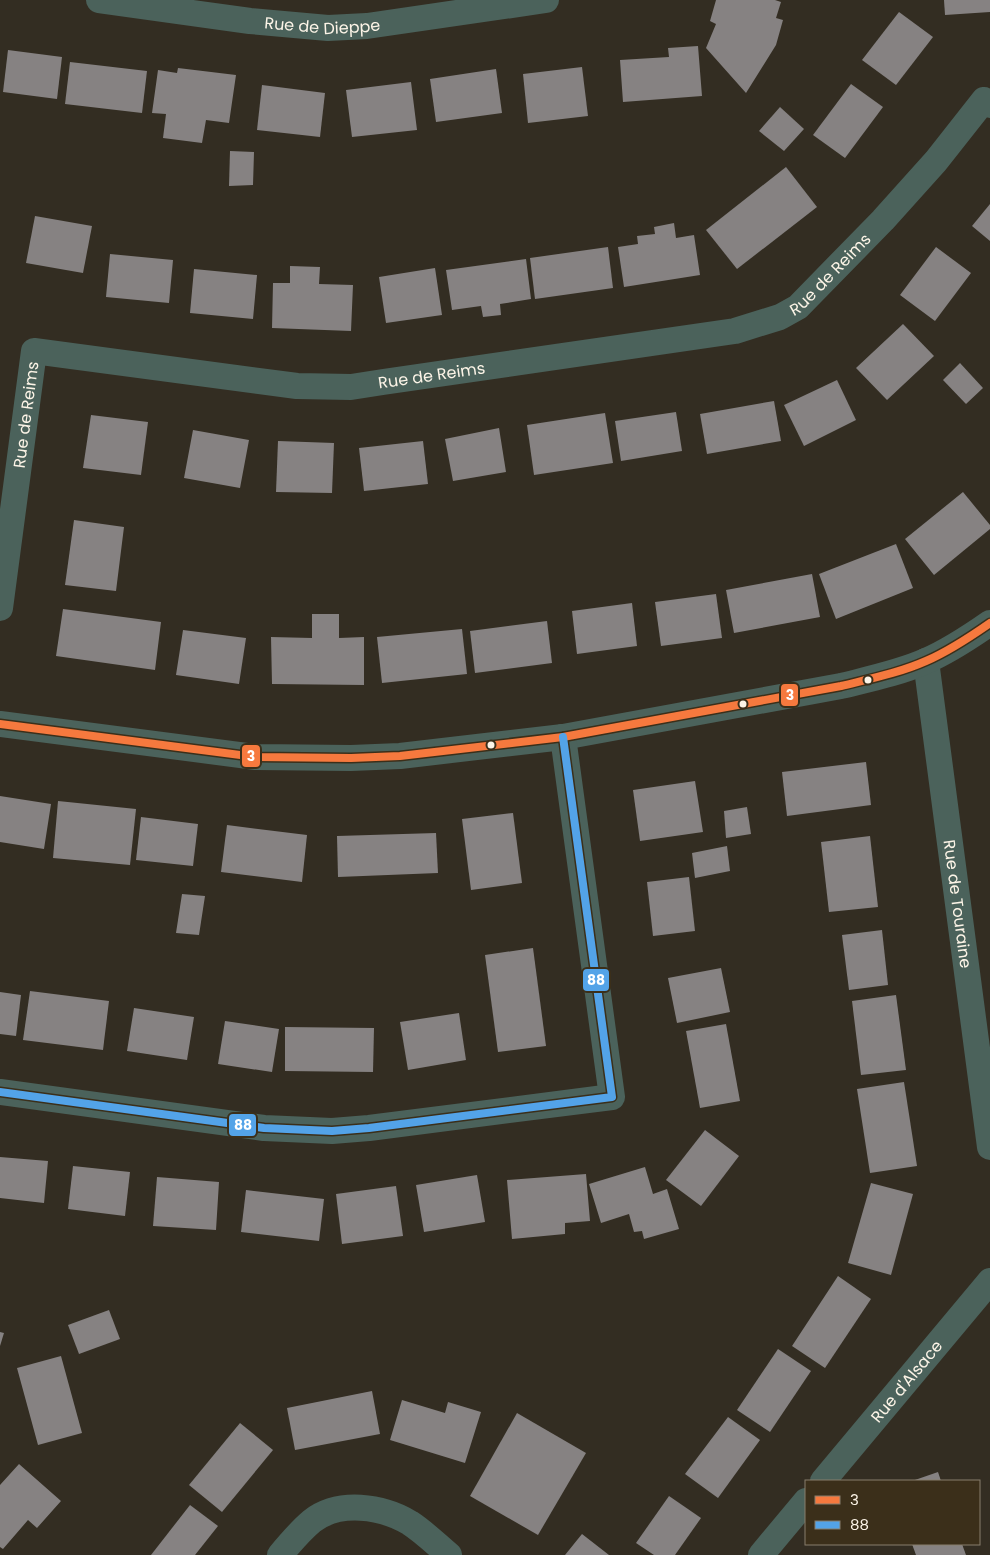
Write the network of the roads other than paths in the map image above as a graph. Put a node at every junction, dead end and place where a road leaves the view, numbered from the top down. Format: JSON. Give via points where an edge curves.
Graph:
{"nodes":[{"id":1,"x":99,"y":0,"type":"edge"},
{"id":2,"x":546,"y":0,"type":"edge"},
{"id":3,"x":990,"y":105,"type":"edge"},
{"id":4,"x":0,"y":608,"type":"edge"},
{"id":5,"x":990,"y":623,"type":"edge"},
{"id":6,"x":926,"y":661,"type":"junction"},
{"id":7,"x":0,"y":724,"type":"edge"},
{"id":8,"x":564,"y":737,"type":"junction"},
{"id":9,"x":0,"y":1092,"type":"edge"},
{"id":10,"x":990,"y":1147,"type":"edge"},
{"id":11,"x":990,"y":1282,"type":"edge"},
{"id":12,"x":824,"y":1480,"type":"edge"},
{"id":13,"x":805,"y":1502,"type":"edge"},
{"id":14,"x":280,"y":1555,"type":"edge"},
{"id":15,"x":449,"y":1555,"type":"edge"},
{"id":16,"x":761,"y":1555,"type":"edge"}],
"edges":[{"from":1,"to":2,"type":"street","name":"Rue de Dieppe","via":[[280,25],[328,28],[376,25]]},
{"from":3,"to":4,"type":"street","name":"Rue de Reims","via":[[984,100],[936,161],[798,307],[780,317],[735,331],[375,384],[324,388],[34,351]]},
{"from":5,"to":6,"type":"street"},
{"from":6,"to":8,"type":"street","via":[[879,677],[797,695]]},
{"from":6,"to":10,"type":"street","name":"Rue de Touraine"},
{"from":7,"to":8,"type":"street","via":[[283,758],[400,756]]},
{"from":8,"to":9,"type":"street","via":[[612,1097],[369,1128],[315,1130],[264,1128]]},
{"from":11,"to":12,"type":"street","name":"Rue d'Alsace"},
{"from":13,"to":16,"type":"street"},
{"from":14,"to":15,"type":"street","via":[[313,1520],[331,1511],[353,1507],[391,1513],[411,1524]]}]}
